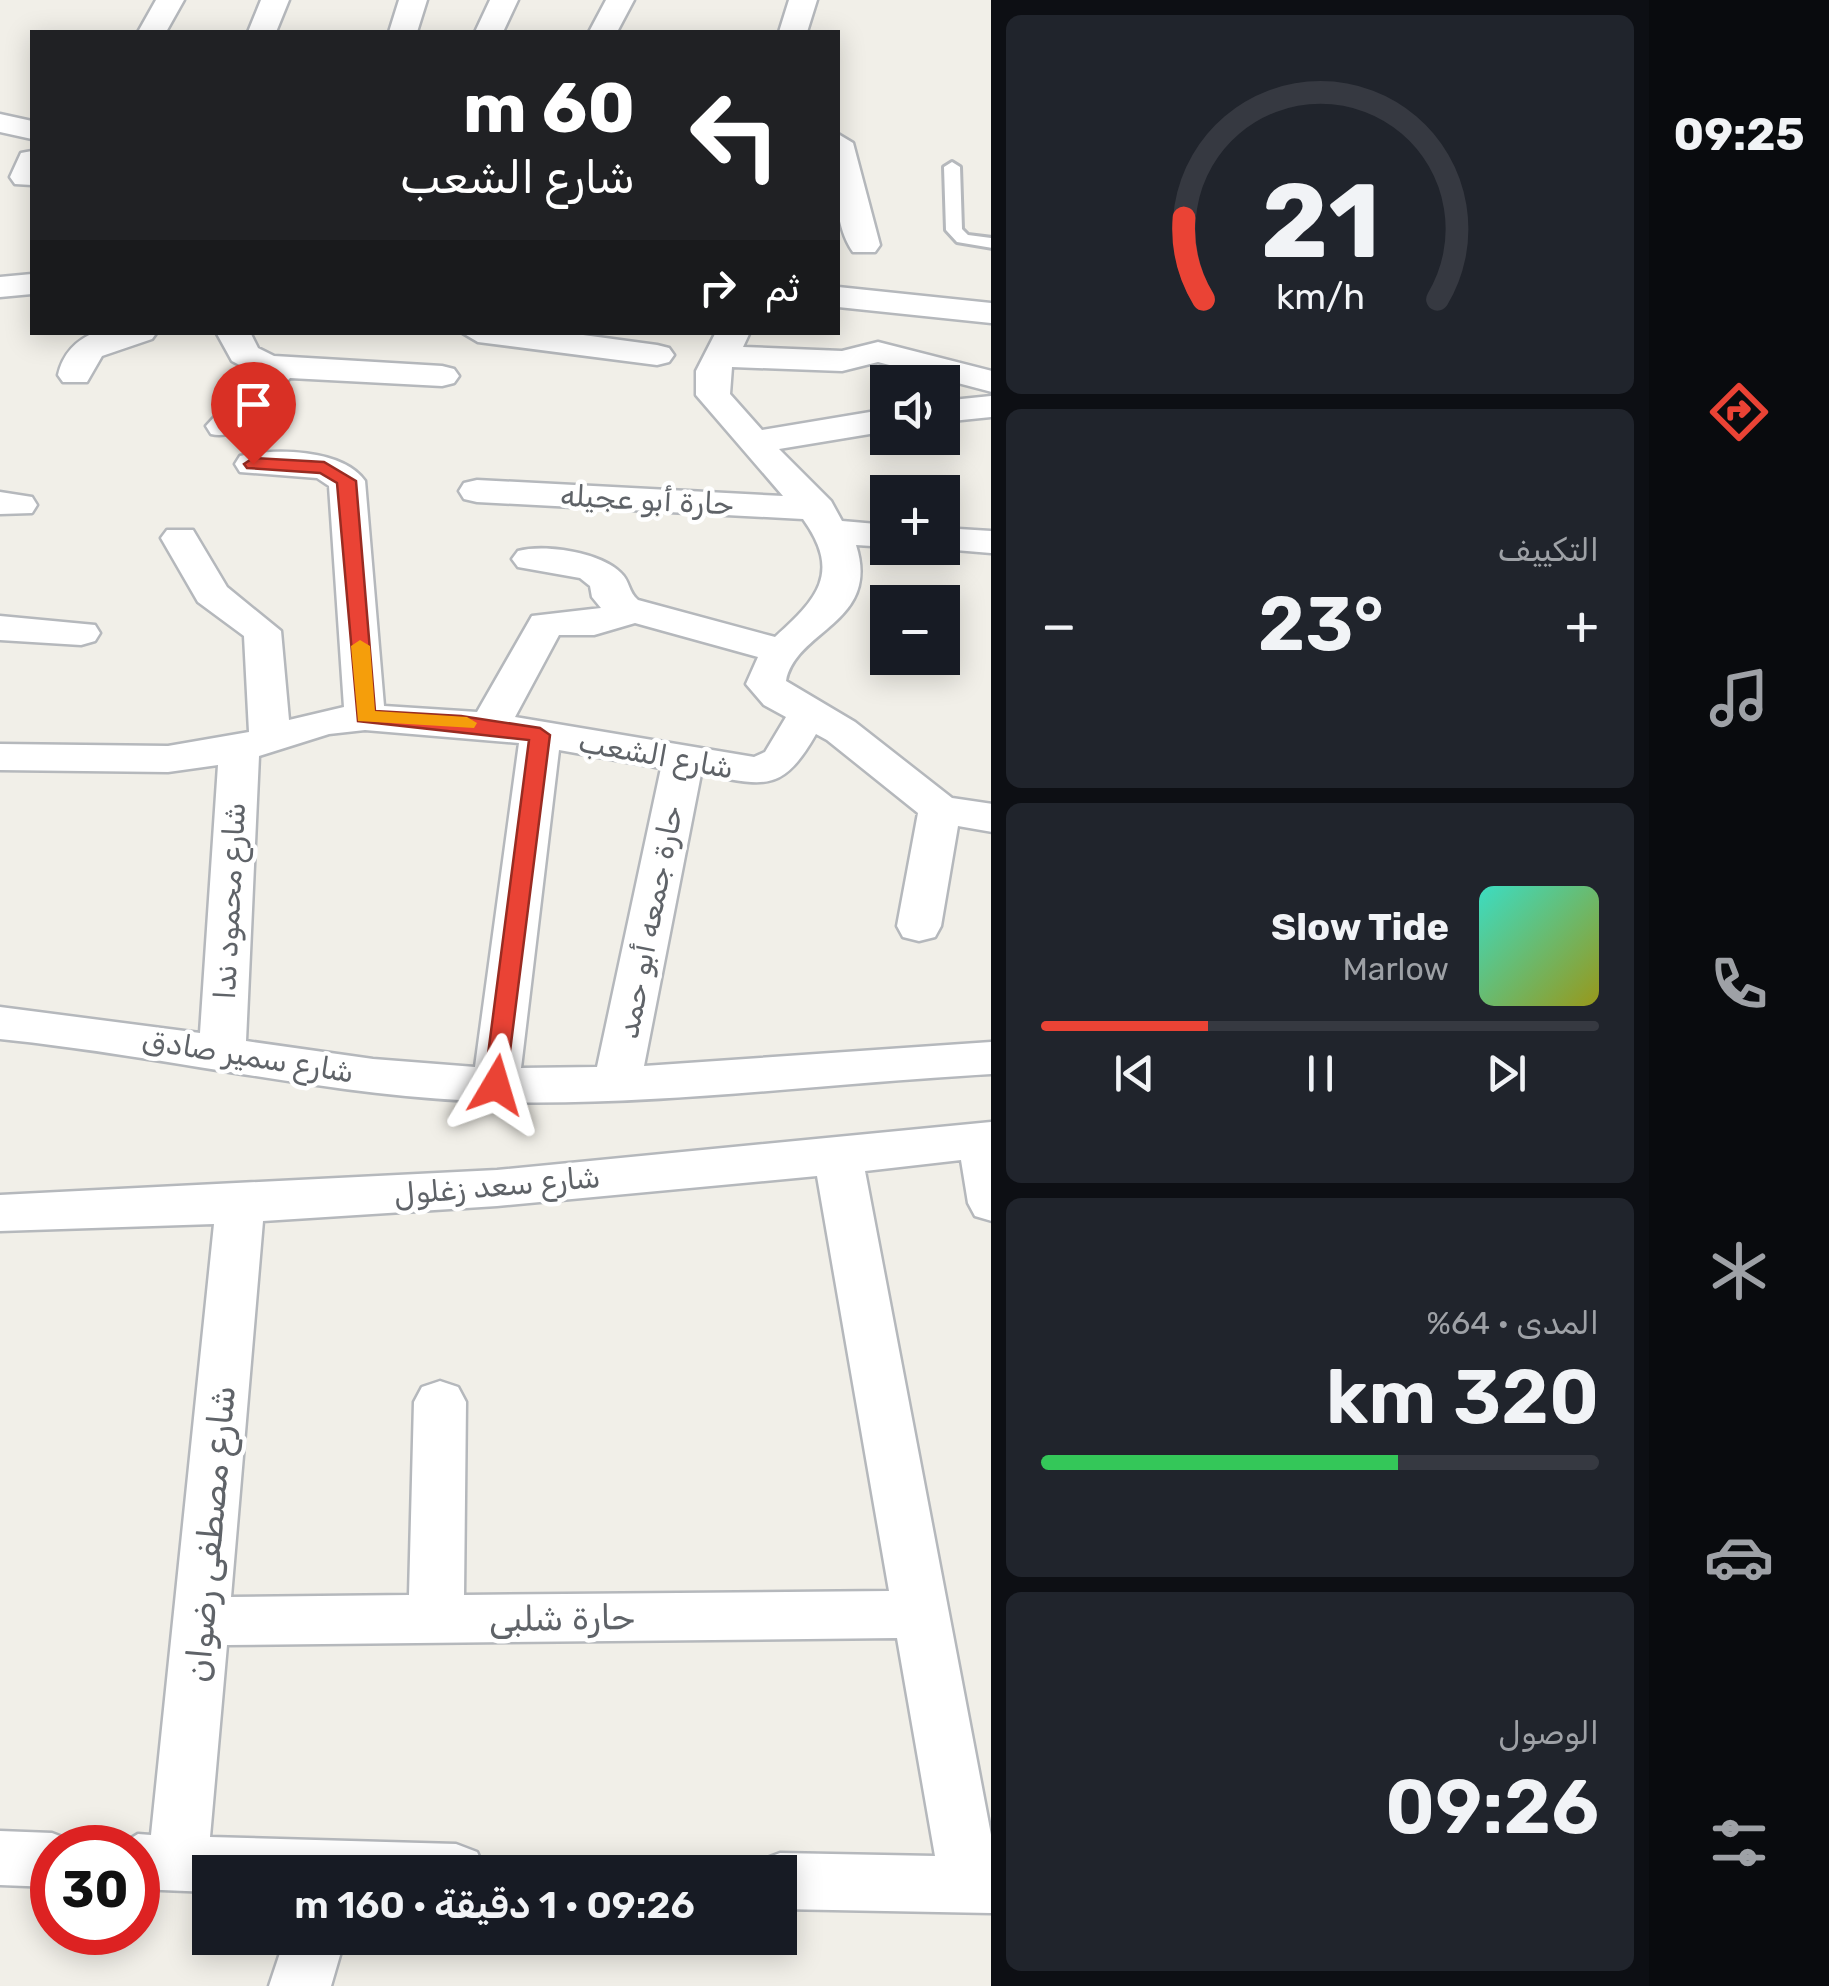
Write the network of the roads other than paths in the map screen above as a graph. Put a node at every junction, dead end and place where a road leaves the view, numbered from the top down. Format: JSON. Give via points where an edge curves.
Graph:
{"nodes":[{"id":1,"x":170,"y":0,"type":"edge"},
{"id":2,"x":276,"y":0,"type":"edge"},
{"id":3,"x":412,"y":0,"type":"edge"},
{"id":4,"x":504,"y":0,"type":"edge"},
{"id":5,"x":620,"y":0,"type":"edge"},
{"id":6,"x":803,"y":0,"type":"edge"},
{"id":7,"x":153,"y":30,"type":"edge"},
{"id":8,"x":263,"y":30,"type":"edge"},
{"id":9,"x":404,"y":30,"type":"edge"},
{"id":10,"x":490,"y":30,"type":"edge"},
{"id":11,"x":604,"y":30,"type":"edge"},
{"id":12,"x":795,"y":30,"type":"edge"},
{"id":13,"x":0,"y":122,"type":"edge"},
{"id":14,"x":30,"y":130,"type":"edge"},
{"id":15,"x":840,"y":151,"type":"edge"},
{"id":16,"x":952,"y":167,"type":"dead end"},
{"id":17,"x":991,"y":243,"type":"edge"},
{"id":18,"x":864,"y":245,"type":"dead end"},
{"id":19,"x":30,"y":284,"type":"edge"},
{"id":20,"x":0,"y":287,"type":"edge"},
{"id":21,"x":840,"y":297,"type":"edge"},
{"id":22,"x":991,"y":313,"type":"edge"},
{"id":23,"x":130,"y":335,"type":"edge"},
{"id":24,"x":235,"y":335,"type":"edge"},
{"id":25,"x":461,"y":335,"type":"edge"},
{"id":26,"x":522,"y":335,"type":"edge"},
{"id":27,"x":654,"y":344,"type":"edge"},
{"id":28,"x":728,"y":344,"type":"edge"},
{"id":29,"x":280,"y":368,"type":"junction"},
{"id":30,"x":75,"y":375,"type":"dead end"},
{"id":31,"x":991,"y":382,"type":"edge"},
{"id":32,"x":713,"y":395,"type":"junction"},
{"id":33,"x":991,"y":406,"type":"edge"},
{"id":34,"x":960,"y":410,"type":"edge"},
{"id":35,"x":870,"y":423,"type":"edge"},
{"id":36,"x":224,"y":426,"type":"dead end"},
{"id":37,"x":756,"y":442,"type":"junction"},
{"id":38,"x":253,"y":464,"type":"dead end"},
{"id":39,"x":477,"y":491,"type":"dead end"},
{"id":40,"x":826,"y":521,"type":"junction"},
{"id":41,"x":870,"y":532,"type":"edge"},
{"id":42,"x":180,"y":538,"type":"dead end"},
{"id":43,"x":960,"y":540,"type":"edge"},
{"id":44,"x":991,"y":542,"type":"edge"},
{"id":45,"x":531,"y":559,"type":"dead end"},
{"id":46,"x":634,"y":611,"type":"junction"},
{"id":47,"x":0,"y":628,"type":"edge"},
{"id":48,"x":81,"y":633,"type":"dead end"},
{"id":49,"x":783,"y":652,"type":"junction"},
{"id":50,"x":810,"y":712,"type":"junction"},
{"id":51,"x":365,"y":717,"type":"junction"},
{"id":52,"x":490,"y":726,"type":"junction"},
{"id":53,"x":540,"y":735,"type":"junction"},
{"id":54,"x":254,"y":744,"type":"junction"},
{"id":55,"x":0,"y":757,"type":"edge"},
{"id":56,"x":683,"y":760,"type":"junction"},
{"id":57,"x":940,"y":809,"type":"junction"},
{"id":58,"x":991,"y":818,"type":"edge"},
{"id":59,"x":919,"y":926,"type":"dead end"},
{"id":60,"x":0,"y":1024,"type":"edge"},
{"id":61,"x":222,"y":1054,"type":"junction"},
{"id":62,"x":991,"y":1058,"type":"edge"},
{"id":63,"x":496,"y":1085,"type":"junction"},
{"id":64,"x":617,"y":1085,"type":"junction"},
{"id":65,"x":986,"y":1139,"type":"edge"},
{"id":66,"x":838,"y":1157,"type":"junction"},
{"id":67,"x":991,"y":1192,"type":"edge"},
{"id":68,"x":240,"y":1204,"type":"junction"},
{"id":69,"x":1,"y":1222,"type":"edge"},
{"id":70,"x":440,"y":1402,"type":"dead end"},
{"id":71,"x":921,"y":1614,"type":"junction"},
{"id":72,"x":436,"y":1619,"type":"junction"},
{"id":73,"x":202,"y":1620,"type":"junction"},
{"id":74,"x":160,"y":1852,"type":"edge"},
{"id":75,"x":0,"y":1858,"type":"edge"},
{"id":76,"x":30,"y":1859,"type":"edge"},
{"id":77,"x":160,"y":1863,"type":"edge"},
{"id":78,"x":192,"y":1865,"type":"edge"},
{"id":79,"x":797,"y":1882,"type":"edge"},
{"id":80,"x":981,"y":1886,"type":"edge"},
{"id":81,"x":310,"y":1955,"type":"edge"},
{"id":82,"x":300,"y":1986,"type":"edge"}],
"edges":[{"from":1,"to":7,"type":"street"},
{"from":2,"to":8,"type":"street"},
{"from":3,"to":9,"type":"street"},
{"from":4,"to":10,"type":"street"},
{"from":5,"to":11,"type":"street"},
{"from":6,"to":12,"type":"street"},
{"from":13,"to":14,"type":"street"},
{"from":15,"to":18,"type":"street"},
{"from":16,"to":17,"type":"lane","via":[[954,230],[963,240]]},
{"from":19,"to":20,"type":"street"},
{"from":21,"to":22,"type":"street"},
{"from":23,"to":30,"type":"street","via":[[93,346]]},
{"from":24,"to":29,"type":"street","via":[[244,354]]},
{"from":25,"to":29,"type":"street","via":[[438,385]]},
{"from":26,"to":27,"type":"street"},
{"from":27,"to":32,"type":"street","via":[[688,384]]},
{"from":28,"to":31,"type":"street","via":[[842,361],[878,352]]},
{"from":28,"to":32,"type":"street","via":[[713,371]]},
{"from":29,"to":36,"type":"street"},
{"from":32,"to":37,"type":"street"},
{"from":33,"to":34,"type":"street"},
{"from":35,"to":37,"type":"street"},
{"from":37,"to":40,"type":"street"},
{"from":38,"to":51,"type":"street","via":[[324,468],[346,481]]},
{"from":39,"to":40,"type":"street","name":"حارة أبو عجيله"},
{"from":40,"to":41,"type":"street","name":"حارة أبو عجيله"},
{"from":40,"to":49,"type":"street","via":[[841,550],[838,589],[829,608]]},
{"from":42,"to":54,"type":"street","name":"شارع محمود ندا","via":[[212,594],[266,642]]},
{"from":43,"to":44,"type":"street"},
{"from":45,"to":46,"type":"street","via":[[592,569],[610,582],[616,603]]},
{"from":46,"to":49,"type":"street"},
{"from":46,"to":52,"type":"street","via":[[594,623],[546,624]]},
{"from":47,"to":48,"type":"street"},
{"from":49,"to":50,"type":"street","via":[[766,684]]},
{"from":50,"to":56,"type":"street","name":"شارع الشعب","via":[[780,761],[766,769]]},
{"from":50,"to":57,"type":"street"},
{"from":51,"to":52,"type":"street","name":"شارع الشعب"},
{"from":51,"to":54,"type":"street","name":"شارع الشعب"},
{"from":52,"to":53,"type":"street","name":"شارع الشعب"},
{"from":53,"to":56,"type":"street","name":"شارع الشعب"},
{"from":53,"to":63,"type":"street"},
{"from":54,"to":55,"type":"street","name":"شارع الشعب","via":[[118,762]]},
{"from":54,"to":61,"type":"street","name":"شارع محمود ندا"},
{"from":56,"to":64,"type":"street","name":"حارة جمعه أبو حمد"},
{"from":57,"to":58,"type":"street"},
{"from":57,"to":59,"type":"street"},
{"from":60,"to":61,"type":"street","name":"شارع سمير صادق"},
{"from":61,"to":63,"type":"street","name":"شارع سمير صادق"},
{"from":62,"to":64,"type":"street"},
{"from":63,"to":64,"type":"street"},
{"from":65,"to":66,"type":"street","name":"شارع سعد زغلول"},
{"from":65,"to":67,"type":"street"},
{"from":66,"to":68,"type":"street","name":"شارع سعد زغلول"},
{"from":66,"to":71,"type":"street"},
{"from":68,"to":69,"type":"street","name":"شارع سعد زغلول"},
{"from":68,"to":73,"type":"street","name":"شارع مصطفى رضوان"},
{"from":70,"to":72,"type":"street"},
{"from":71,"to":72,"type":"street","name":"حارة شلبى"},
{"from":71,"to":80,"type":"street"},
{"from":72,"to":73,"type":"street","name":"حارة شلبى"},
{"from":73,"to":74,"type":"street","name":"شارع مصطفى رضوان"},
{"from":75,"to":76,"type":"street"},
{"from":77,"to":78,"type":"street"},
{"from":79,"to":80,"type":"street"},
{"from":81,"to":82,"type":"street"}]}
